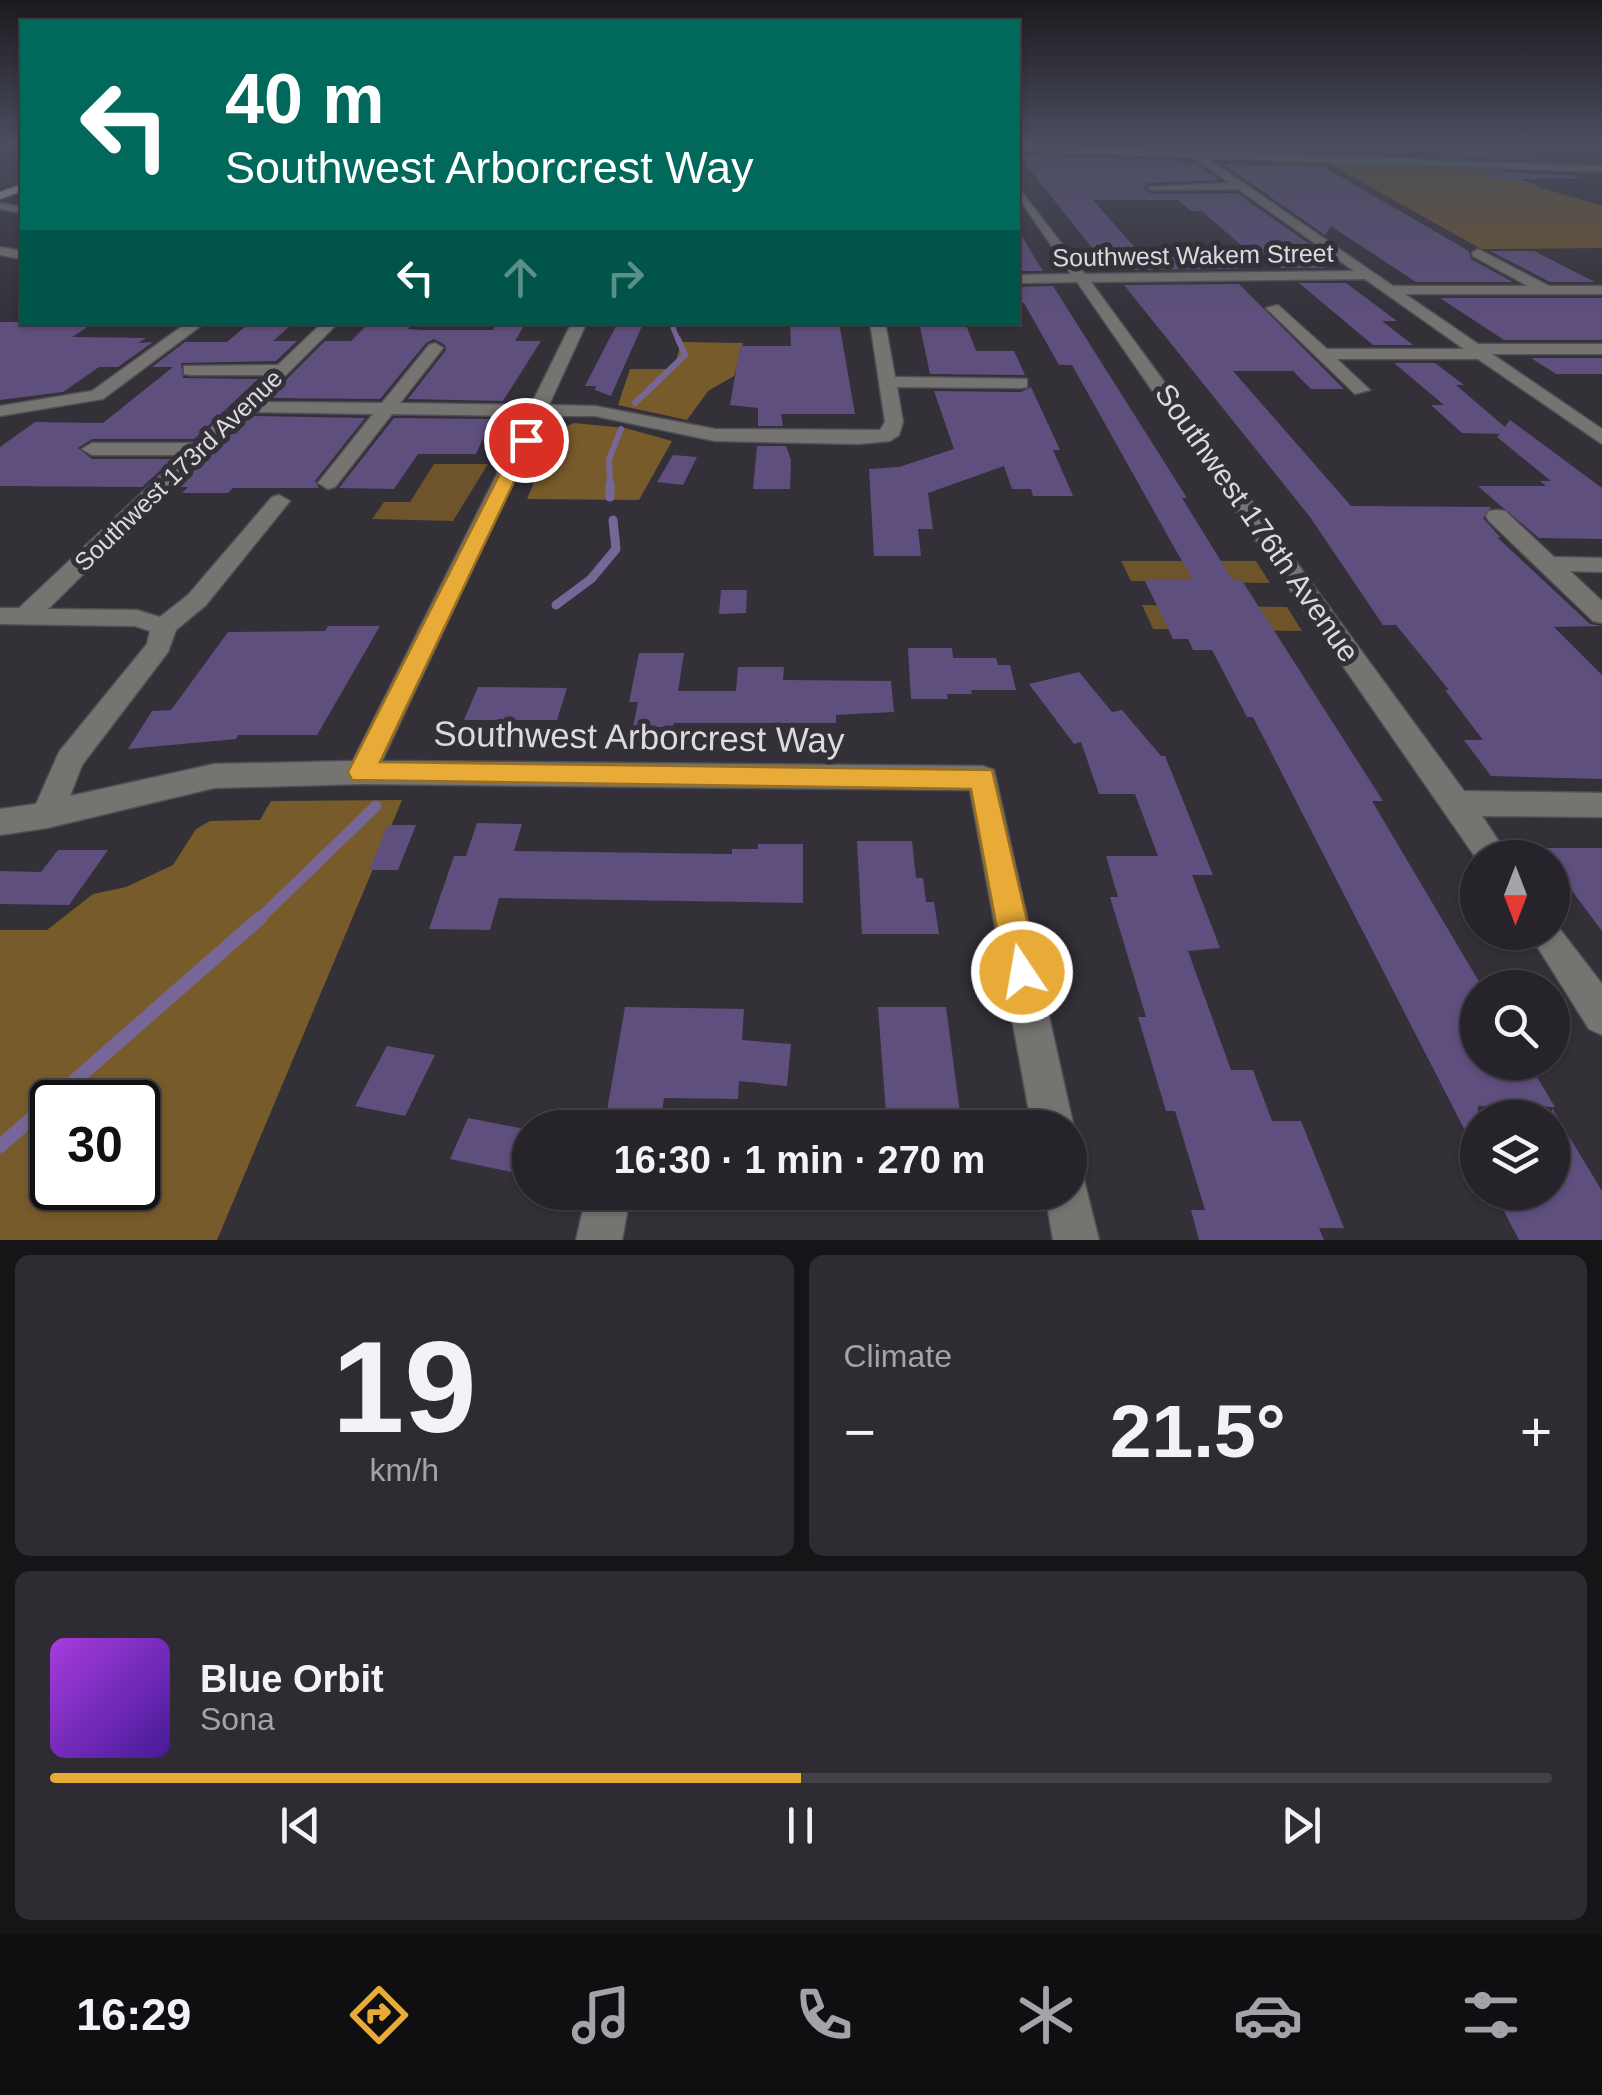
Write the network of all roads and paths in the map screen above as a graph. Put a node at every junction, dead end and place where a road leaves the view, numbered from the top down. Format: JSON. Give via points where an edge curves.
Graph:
{"nodes":[{"id":1,"x":1027,"y":203,"type":"edge"},
{"id":2,"x":1266,"y":203,"type":"edge"},
{"id":3,"x":1478,"y":252,"type":"dead end"},
{"id":4,"x":1368,"y":275,"type":"junction"},
{"id":5,"x":1020,"y":280,"type":"edge"},
{"id":6,"x":1084,"y":280,"type":"junction"},
{"id":7,"x":1390,"y":290,"type":"junction"},
{"id":8,"x":1546,"y":290,"type":"junction"},
{"id":9,"x":1602,"y":290,"type":"edge"},
{"id":10,"x":1274,"y":308,"type":"dead end"},
{"id":11,"x":194,"y":325,"type":"edge"},
{"id":12,"x":329,"y":325,"type":"edge"},
{"id":13,"x":579,"y":325,"type":"edge"},
{"id":14,"x":878,"y":325,"type":"edge"},
{"id":15,"x":435,"y":348,"type":"dead end"},
{"id":16,"x":1602,"y":349,"type":"edge"},
{"id":17,"x":1479,"y":352,"type":"junction"},
{"id":18,"x":1323,"y":354,"type":"junction"},
{"id":19,"x":190,"y":370,"type":"dead end"},
{"id":20,"x":282,"y":370,"type":"junction"},
{"id":21,"x":887,"y":382,"type":"junction"},
{"id":22,"x":1021,"y":383,"type":"dead end"},
{"id":23,"x":1362,"y":390,"type":"dead end"},
{"id":24,"x":243,"y":407,"type":"junction"},
{"id":25,"x":388,"y":408,"type":"junction"},
{"id":26,"x":540,"y":409,"type":"junction"},
{"id":27,"x":0,"y":411,"type":"edge"},
{"id":28,"x":1576,"y":420,"type":"junction"},
{"id":29,"x":1602,"y":420,"type":"edge"},
{"id":30,"x":1602,"y":438,"type":"edge"},
{"id":31,"x":92,"y":449,"type":"dead end"},
{"id":32,"x":198,"y":450,"type":"junction"},
{"id":33,"x":328,"y":483,"type":"dead end"},
{"id":34,"x":280,"y":501,"type":"dead end"},
{"id":35,"x":1497,"y":516,"type":"dead end"},
{"id":36,"x":1549,"y":564,"type":"junction"},
{"id":37,"x":1602,"y":565,"type":"edge"},
{"id":38,"x":1602,"y":615,"type":"edge"},
{"id":39,"x":12,"y":617,"type":"edge"},
{"id":40,"x":164,"y":627,"type":"junction"},
{"id":41,"x":362,"y":772,"type":"junction"},
{"id":42,"x":1456,"y":802,"type":"junction"},
{"id":43,"x":1602,"y":805,"type":"edge"},
{"id":44,"x":47,"y":815,"type":"junction"},
{"id":45,"x":0,"y":822,"type":"edge"},
{"id":46,"x":1482,"y":840,"type":"edge"},
{"id":47,"x":1559,"y":950,"type":"edge"},
{"id":48,"x":1595,"y":997,"type":"edge"},
{"id":49,"x":1050,"y":1110,"type":"edge"},
{"id":50,"x":605,"y":1210,"type":"edge"},
{"id":51,"x":1070,"y":1210,"type":"edge"},
{"id":52,"x":599,"y":1240,"type":"edge"},
{"id":53,"x":1076,"y":1240,"type":"edge"}],
"edges":[{"from":1,"to":6,"type":"street","name":"Southwest 176th Avenue"},
{"from":2,"to":4,"type":"street"},
{"from":3,"to":8,"type":"street"},
{"from":4,"to":6,"type":"street","name":"Southwest Wakem Street"},
{"from":4,"to":7,"type":"street"},
{"from":5,"to":6,"type":"street","name":"Southwest Wakem Street"},
{"from":6,"to":42,"type":"street","name":"Southwest 176th Avenue"},
{"from":7,"to":8,"type":"street"},
{"from":7,"to":17,"type":"street"},
{"from":8,"to":9,"type":"street"},
{"from":10,"to":18,"type":"street"},
{"from":11,"to":27,"type":"street","via":[[97,396]]},
{"from":12,"to":20,"type":"street","name":"Southwest 173rd Avenue"},
{"from":13,"to":26,"type":"street"},
{"from":14,"to":21,"type":"street"},
{"from":15,"to":25,"type":"street"},
{"from":16,"to":17,"type":"street"},
{"from":17,"to":18,"type":"street"},
{"from":17,"to":28,"type":"street"},
{"from":18,"to":23,"type":"street"},
{"from":19,"to":20,"type":"street"},
{"from":20,"to":24,"type":"street","name":"Southwest 173rd Avenue"},
{"from":21,"to":22,"type":"street"},
{"from":21,"to":26,"type":"street","via":[[894,422],[888,434],[874,438],[716,435],[641,417]]},
{"from":24,"to":25,"type":"street"},
{"from":24,"to":32,"type":"street","name":"Southwest 173rd Avenue"},
{"from":25,"to":26,"type":"street"},
{"from":25,"to":33,"type":"street"},
{"from":26,"to":41,"type":"street"},
{"from":28,"to":29,"type":"street"},
{"from":28,"to":30,"type":"street"},
{"from":31,"to":32,"type":"street"},
{"from":32,"to":39,"type":"street","name":"Southwest 173rd Avenue"},
{"from":34,"to":40,"type":"street","via":[[197,600]]},
{"from":35,"to":36,"type":"street"},
{"from":36,"to":37,"type":"street"},
{"from":36,"to":38,"type":"street"},
{"from":39,"to":40,"type":"street","via":[[137,618]]},
{"from":40,"to":44,"type":"street","via":[[159,646],[69,760]]},
{"from":41,"to":44,"type":"street","name":"Southwest Arborcrest Way","via":[[214,776]]},
{"from":41,"to":49,"type":"street","name":"Southwest Arborcrest Way","via":[[983,778]]},
{"from":42,"to":43,"type":"street"},
{"from":42,"to":46,"type":"street","name":"Southwest 176th Avenue"},
{"from":44,"to":45,"type":"street","name":"Southwest Arborcrest Way"},
{"from":47,"to":48,"type":"street"},
{"from":50,"to":52,"type":"street"},
{"from":51,"to":53,"type":"street"}]}
